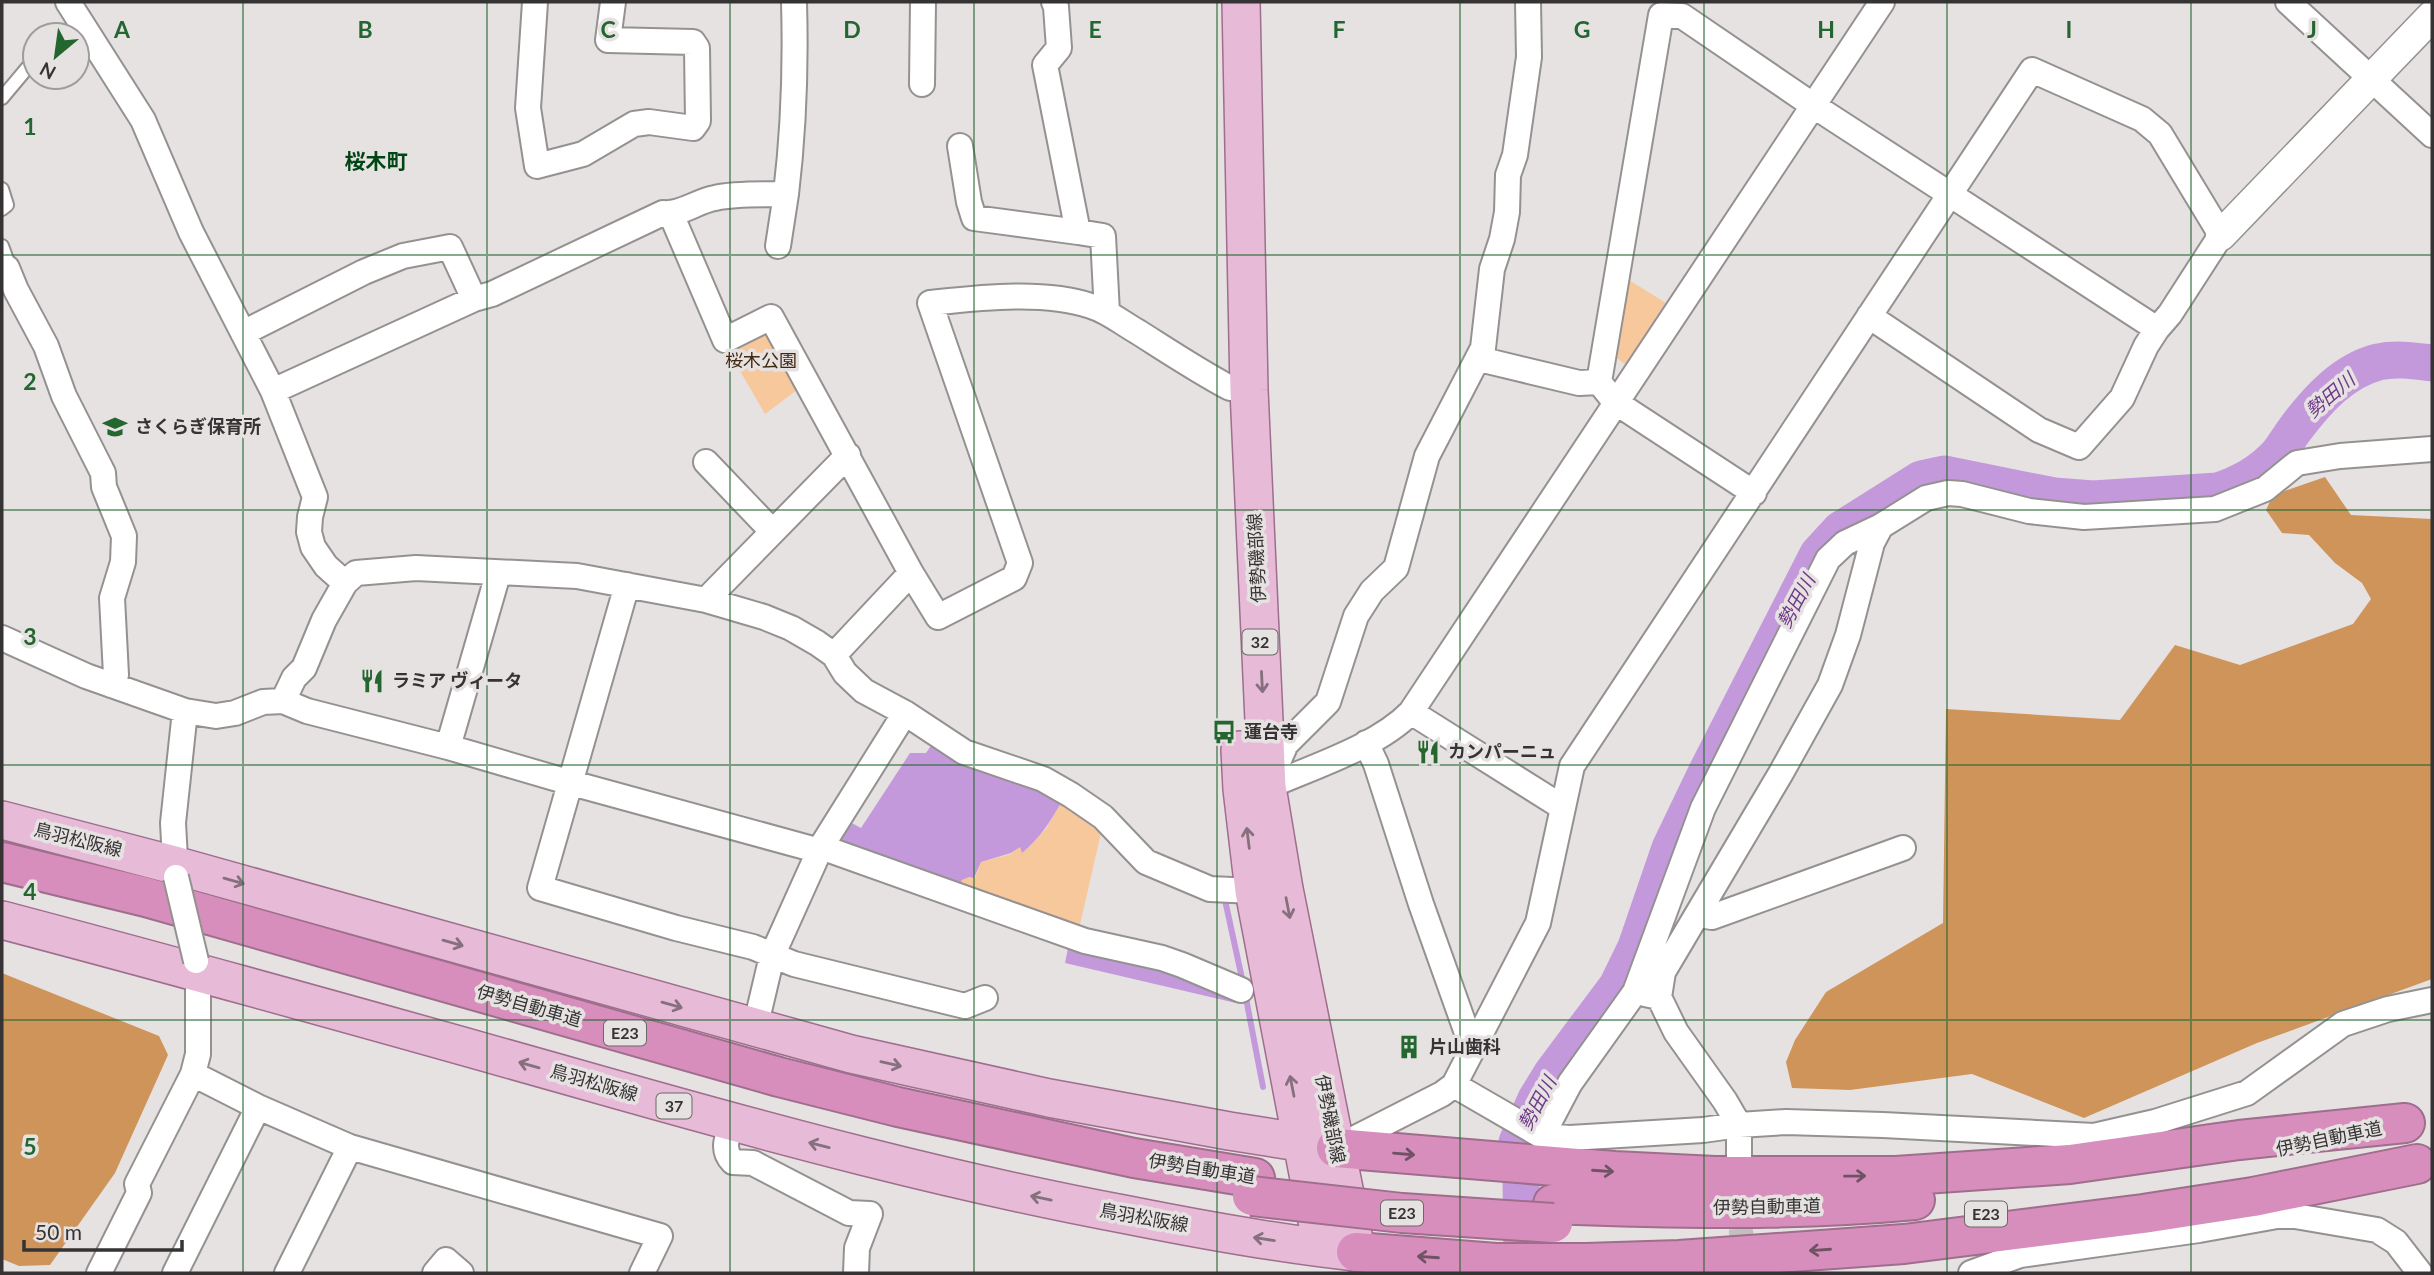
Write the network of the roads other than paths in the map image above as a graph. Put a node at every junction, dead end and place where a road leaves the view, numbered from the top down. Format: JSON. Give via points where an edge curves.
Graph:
{"nodes":[{"id":1,"x":68,"y":2,"type":"edge"},
{"id":2,"x":535,"y":2,"type":"edge"},
{"id":3,"x":613,"y":2,"type":"edge"},
{"id":4,"x":794,"y":2,"type":"edge"},
{"id":5,"x":923,"y":2,"type":"edge"},
{"id":6,"x":1054,"y":2,"type":"edge"},
{"id":7,"x":1219,"y":2,"type":"edge"},
{"id":8,"x":1241,"y":2,"type":"edge"},
{"id":9,"x":1528,"y":2,"type":"edge"},
{"id":10,"x":1882,"y":2,"type":"edge"},
{"id":11,"x":2288,"y":2,"type":"edge"},
{"id":12,"x":2432,"y":16,"type":"edge"},
{"id":13,"x":76,"y":21,"type":"edge"},
{"id":14,"x":91,"y":47,"type":"edge"},
{"id":15,"x":21,"y":75,"type":"edge"},
{"id":16,"x":2372,"y":80,"type":"junction"},
{"id":17,"x":922,"y":84,"type":"dead end"},
{"id":18,"x":2,"y":98,"type":"edge"},
{"id":19,"x":1814,"y":106,"type":"junction"},
{"id":20,"x":2432,"y":135,"type":"edge"},
{"id":21,"x":960,"y":146,"type":"dead end"},
{"id":22,"x":2,"y":189,"type":"edge"},
{"id":23,"x":786,"y":194,"type":"junction"},
{"id":24,"x":1950,"y":194,"type":"junction"},
{"id":25,"x":2,"y":209,"type":"edge"},
{"id":26,"x":671,"y":214,"type":"junction"},
{"id":27,"x":1078,"y":232,"type":"junction"},
{"id":28,"x":2221,"y":235,"type":"junction"},
{"id":29,"x":778,"y":246,"type":"dead end"},
{"id":30,"x":4,"y":257,"type":"edge"},
{"id":31,"x":474,"y":299,"type":"junction"},
{"id":32,"x":1107,"y":313,"type":"junction"},
{"id":33,"x":1869,"y":316,"type":"junction"},
{"id":34,"x":2157,"y":329,"type":"junction"},
{"id":35,"x":243,"y":333,"type":"junction"},
{"id":36,"x":1479,"y":359,"type":"junction"},
{"id":37,"x":1599,"y":382,"type":"junction"},
{"id":38,"x":1230,"y":388,"type":"junction"},
{"id":39,"x":273,"y":391,"type":"junction"},
{"id":40,"x":1615,"y":402,"type":"junction"},
{"id":41,"x":2432,"y":449,"type":"edge"},
{"id":42,"x":848,"y":455,"type":"junction"},
{"id":43,"x":706,"y":462,"type":"dead end"},
{"id":44,"x":1754,"y":492,"type":"junction"},
{"id":45,"x":1881,"y":526,"type":"junction"},
{"id":46,"x":772,"y":530,"type":"junction"},
{"id":47,"x":911,"y":573,"type":"junction"},
{"id":48,"x":498,"y":574,"type":"junction"},
{"id":49,"x":345,"y":583,"type":"junction"},
{"id":50,"x":627,"y":585,"type":"junction"},
{"id":51,"x":706,"y":600,"type":"junction"},
{"id":52,"x":2,"y":638,"type":"edge"},
{"id":53,"x":834,"y":655,"type":"junction"},
{"id":54,"x":111,"y":685,"type":"junction"},
{"id":55,"x":283,"y":701,"type":"junction"},
{"id":56,"x":185,"y":711,"type":"junction"},
{"id":57,"x":1410,"y":712,"type":"junction"},
{"id":58,"x":905,"y":713,"type":"junction"},
{"id":59,"x":1366,"y":743,"type":"junction"},
{"id":60,"x":448,"y":747,"type":"junction"},
{"id":61,"x":568,"y":782,"type":"junction"},
{"id":62,"x":1254,"y":788,"type":"junction"},
{"id":63,"x":1563,"y":807,"type":"junction"},
{"id":64,"x":2,"y":820,"type":"edge"},
{"id":65,"x":1903,"y":848,"type":"dead end"},
{"id":66,"x":821,"y":849,"type":"junction"},
{"id":67,"x":2,"y":862,"type":"edge"},
{"id":68,"x":175,"y":871,"type":"junction"},
{"id":69,"x":2,"y":884,"type":"edge"},
{"id":70,"x":1254,"y":891,"type":"junction"},
{"id":71,"x":1698,"y":915,"type":"junction"},
{"id":72,"x":2,"y":920,"type":"edge"},
{"id":73,"x":772,"y":956,"type":"junction"},
{"id":74,"x":197,"y":966,"type":"junction"},
{"id":75,"x":1241,"y":990,"type":"dead end"},
{"id":76,"x":1634,"y":992,"type":"junction"},
{"id":77,"x":1659,"y":997,"type":"junction"},
{"id":78,"x":985,"y":998,"type":"dead end"},
{"id":79,"x":2432,"y":1000,"type":"edge"},
{"id":80,"x":755,"y":1028,"type":"junction"},
{"id":81,"x":1472,"y":1047,"type":"junction"},
{"id":82,"x":193,"y":1074,"type":"junction"},
{"id":83,"x":1454,"y":1085,"type":"junction"},
{"id":84,"x":258,"y":1107,"type":"junction"},
{"id":85,"x":2418,"y":1119,"type":"edge"},
{"id":86,"x":732,"y":1122,"type":"junction"},
{"id":87,"x":1739,"y":1125,"type":"junction"},
{"id":88,"x":1320,"y":1146,"type":"junction"},
{"id":89,"x":351,"y":1147,"type":"junction"},
{"id":90,"x":1531,"y":1149,"type":"junction"},
{"id":91,"x":1739,"y":1158,"type":"dead end"},
{"id":92,"x":2425,"y":1162,"type":"edge"},
{"id":93,"x":1254,"y":1187,"type":"junction"},
{"id":94,"x":1553,"y":1214,"type":"junction"},
{"id":95,"x":1341,"y":1262,"type":"edge"},
{"id":96,"x":99,"y":1273,"type":"edge"},
{"id":97,"x":175,"y":1273,"type":"edge"},
{"id":98,"x":287,"y":1273,"type":"edge"},
{"id":99,"x":435,"y":1273,"type":"edge"},
{"id":100,"x":461,"y":1273,"type":"edge"},
{"id":101,"x":642,"y":1273,"type":"edge"},
{"id":102,"x":856,"y":1273,"type":"edge"},
{"id":103,"x":1971,"y":1273,"type":"edge"},
{"id":104,"x":2420,"y":1273,"type":"edge"}],
"edges":[{"from":1,"to":13,"type":"street"},
{"from":2,"to":3,"type":"street","via":[[528,107],[537,166],[583,154],[634,124],[693,128],[698,121],[697,48],[693,42],[608,40]]},
{"from":4,"to":23,"type":"street","via":[[794,126]]},
{"from":5,"to":17,"type":"street"},
{"from":6,"to":27,"type":"street","via":[[1059,48],[1045,65]]},
{"from":7,"to":38,"type":"main road","name":"伊勢磯部線","number":"32"},
{"from":8,"to":62,"type":"main road","name":"伊勢磯部線","number":"32","one_way":true},
{"from":9,"to":36,"type":"street","via":[[1527,69],[1508,175],[1507,212],[1492,269]]},
{"from":10,"to":19,"type":"street"},
{"from":11,"to":16,"type":"street"},
{"from":12,"to":16,"type":"street"},
{"from":14,"to":35,"type":"street","via":[[143,120],[191,232]]},
{"from":15,"to":18,"type":"lane"},
{"from":16,"to":20,"type":"street"},
{"from":16,"to":28,"type":"street"},
{"from":19,"to":24,"type":"street"},
{"from":19,"to":37,"type":"street","via":[[1682,16],[1661,15]]},
{"from":19,"to":40,"type":"street"},
{"from":21,"to":27,"type":"street","via":[[974,218]]},
{"from":22,"to":25,"type":"lane","via":[[7,205]]},
{"from":23,"to":26,"type":"street","via":[[710,198]]},
{"from":23,"to":29,"type":"street"},
{"from":24,"to":28,"type":"street","via":[[2032,71],[2142,119],[2160,134]]},
{"from":24,"to":33,"type":"street"},
{"from":24,"to":34,"type":"street"},
{"from":26,"to":31,"type":"street","via":[[663,213]]},
{"from":26,"to":42,"type":"street","via":[[725,340],[771,317]]},
{"from":27,"to":32,"type":"street","via":[[1103,236]]},
{"from":28,"to":34,"type":"street"},
{"from":30,"to":54,"type":"street","via":[[64,396],[103,472],[104,487],[124,536],[123,562],[112,598],[116,675]]},
{"from":31,"to":35,"type":"street","via":[[450,247],[403,256],[364,272]]},
{"from":31,"to":39,"type":"street"},
{"from":32,"to":38,"type":"street"},
{"from":32,"to":47,"type":"street","via":[[1089,305],[1042,298],[930,303],[1020,563],[1014,578],[938,617]]},
{"from":33,"to":34,"type":"street","via":[[2039,430],[2079,447],[2122,398]]},
{"from":33,"to":44,"type":"street"},
{"from":35,"to":39,"type":"street"},
{"from":36,"to":37,"type":"street","via":[[1579,383]]},
{"from":36,"to":62,"type":"street","via":[[1427,456],[1396,568],[1372,591],[1356,616],[1328,702],[1286,744]]},
{"from":37,"to":40,"type":"street"},
{"from":38,"to":62,"type":"main road","name":"伊勢磯部線","number":"32"},
{"from":39,"to":49,"type":"street","via":[[315,496],[309,524],[313,547]]},
{"from":40,"to":44,"type":"street"},
{"from":40,"to":57,"type":"street"},
{"from":41,"to":45,"type":"street","via":[[2297,463],[2265,489],[2215,509],[2056,515],[1948,493],[1926,498]]},
{"from":42,"to":46,"type":"street"},
{"from":42,"to":47,"type":"street"},
{"from":43,"to":46,"type":"street"},
{"from":44,"to":63,"type":"street","via":[[1572,766]]},
{"from":45,"to":71,"type":"street","via":[[1872,542],[1830,685]]},
{"from":45,"to":76,"type":"street","via":[[1845,543],[1828,559],[1703,808]]},
{"from":46,"to":51,"type":"street"},
{"from":47,"to":53,"type":"street"},
{"from":48,"to":49,"type":"street","via":[[378,570],[356,573]]},
{"from":48,"to":50,"type":"street","via":[[577,576]]},
{"from":48,"to":60,"type":"street"},
{"from":49,"to":55,"type":"street"},
{"from":50,"to":51,"type":"street"},
{"from":50,"to":61,"type":"street"},
{"from":51,"to":53,"type":"street","via":[[791,628]]},
{"from":52,"to":54,"type":"street"},
{"from":53,"to":58,"type":"street","via":[[863,691]]},
{"from":54,"to":56,"type":"street"},
{"from":55,"to":56,"type":"street","via":[[216,716]]},
{"from":55,"to":60,"type":"street"},
{"from":56,"to":68,"type":"street","via":[[173,823]]},
{"from":57,"to":59,"type":"street","via":[[1396,727]]},
{"from":57,"to":63,"type":"street"},
{"from":58,"to":66,"type":"street"},
{"from":58,"to":70,"type":"street","via":[[964,752],[1043,779],[1071,795],[1103,817],[1146,862],[1210,889]]},
{"from":59,"to":62,"type":"street"},
{"from":59,"to":81,"type":"street"},
{"from":60,"to":61,"type":"street"},
{"from":61,"to":66,"type":"street"},
{"from":61,"to":73,"type":"street","via":[[540,888]]},
{"from":70,"to":62,"type":"main road","name":"伊勢磯部線","number":"32","one_way":true},
{"from":62,"to":88,"type":"main road","name":"伊勢磯部線","number":"32","one_way":true,"via":[[1286,902]]},
{"from":63,"to":81,"type":"street","via":[[1538,923]]},
{"from":64,"to":68,"type":"main road","name":"鳥羽松阪線"},
{"from":65,"to":71,"type":"street","via":[[1712,917]]},
{"from":66,"to":73,"type":"street"},
{"from":66,"to":75,"type":"street","via":[[1085,941],[1172,962]]},
{"from":67,"to":93,"type":"highway","name":"伊勢自動車道","number":"E23","via":[[146,897],[779,1077]]},
{"from":68,"to":74,"type":"street","bridge":true},
{"from":68,"to":80,"type":"main road","name":"鳥羽松阪線","one_way":true},
{"from":69,"to":93,"type":"highway","name":"伊勢自動車道","number":"E23","via":[[893,1127],[1090,1169]]},
{"from":88,"to":70,"type":"main road","name":"伊勢磯部線","number":"32","one_way":true},
{"from":71,"to":77,"type":"street","via":[[1663,972]]},
{"from":72,"to":74,"type":"main road","name":"鳥羽松阪線","number":"37"},
{"from":73,"to":78,"type":"street","via":[[965,1006]]},
{"from":73,"to":80,"type":"street"},
{"from":74,"to":82,"type":"street","via":[[198,1054]]},
{"from":86,"to":74,"type":"main road","name":"鳥羽松阪線","number":"37","one_way":true},
{"from":76,"to":77,"type":"street"},
{"from":76,"to":90,"type":"street","via":[[1570,1083]]},
{"from":77,"to":87,"type":"street","via":[[1676,1032]]},
{"from":79,"to":87,"type":"street","via":[[2343,1024],[2247,1093],[2094,1136],[1883,1125]]},
{"from":80,"to":88,"type":"main road","name":"鳥羽松阪線","one_way":true,"via":[[972,1082]]},
{"from":81,"to":83,"type":"street"},
{"from":82,"to":84,"type":"street"},
{"from":82,"to":96,"type":"street","via":[[137,1184],[139,1193]]},
{"from":83,"to":88,"type":"street","via":[[1443,1094]]},
{"from":83,"to":90,"type":"street","via":[[1506,1117]]},
{"from":84,"to":89,"type":"street"},
{"from":84,"to":97,"type":"street"},
{"from":90,"to":85,"type":"highway","number":"E23","one_way":true,"via":[[1715,1176],[1909,1175],[2070,1164]]},
{"from":85,"to":94,"type":"highway","name":"伊勢自動車道","number":"E23","via":[[2158,1172],[1989,1193],[1804,1206]]},
{"from":95,"to":86,"type":"main road","name":"鳥羽松阪線","number":"37","one_way":true,"via":[[916,1169]]},
{"from":86,"to":102,"type":"street","via":[[725,1147],[733,1162],[753,1163],[849,1213],[870,1214],[857,1248]]},
{"from":87,"to":90,"type":"street","via":[[1570,1138]]},
{"from":87,"to":91,"type":"street"},
{"from":88,"to":90,"type":"highway","number":"E23","one_way":true},
{"from":88,"to":95,"type":"main road","name":"伊勢磯部線","number":"32"},
{"from":89,"to":98,"type":"street"},
{"from":89,"to":101,"type":"street","via":[[660,1236]]},
{"from":92,"to":94,"type":"highway","name":"伊勢自動車道","number":"E23","via":[[1909,1220],[1730,1228]]},
{"from":92,"to":95,"type":"highway","number":"E23","one_way":true,"via":[[2225,1202],[1904,1244],[1679,1260]]},
{"from":93,"to":94,"type":"highway","name":"伊勢自動車道","number":"E23","via":[[1403,1193]]},
{"from":99,"to":100,"type":"street","via":[[446,1260]]},
{"from":103,"to":104,"type":"street","via":[[2020,1255],[2295,1216],[2376,1230],[2396,1242]]}]}
